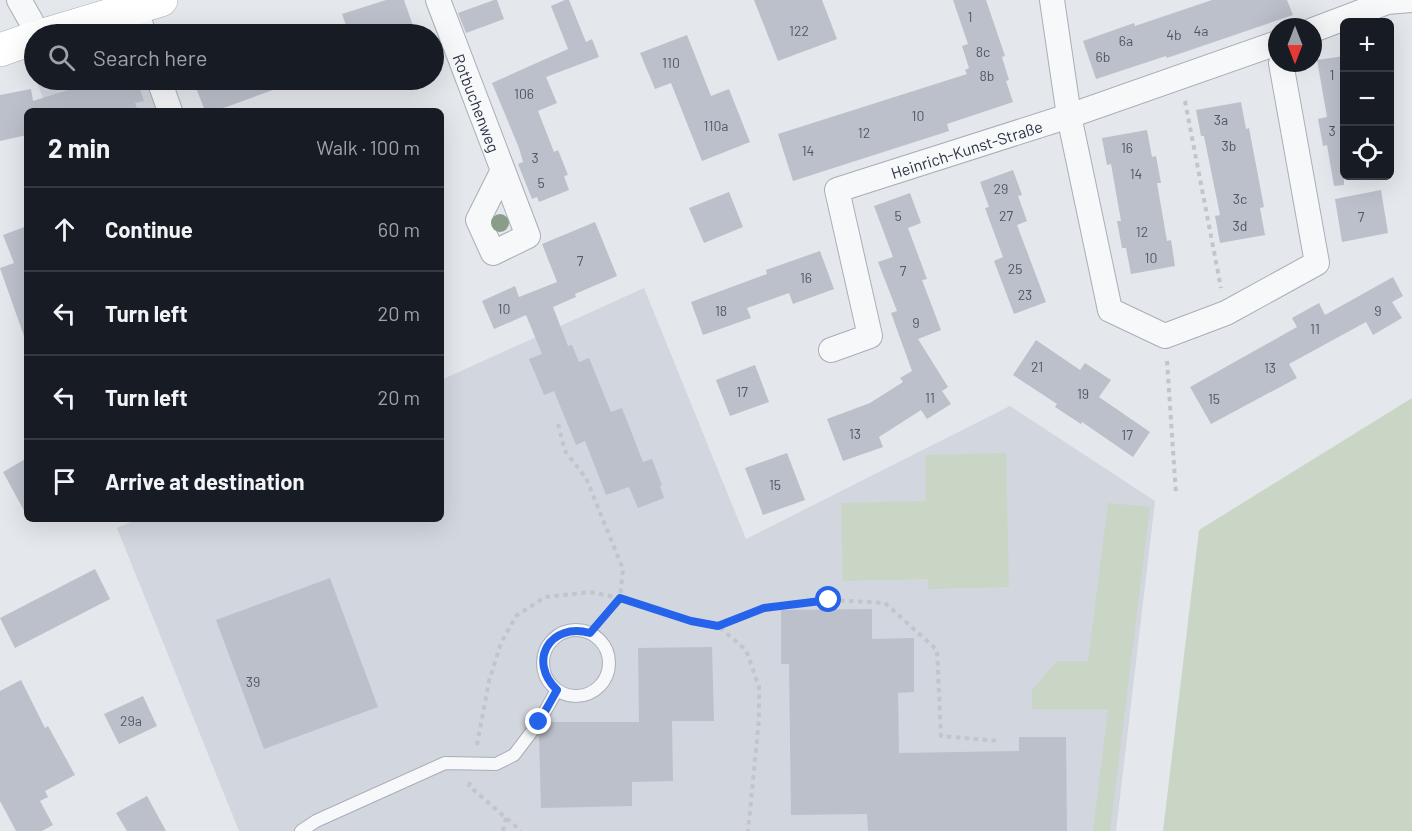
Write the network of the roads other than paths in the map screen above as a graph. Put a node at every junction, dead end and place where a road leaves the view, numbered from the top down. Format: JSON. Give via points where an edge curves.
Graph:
{"nodes":[{"id":1,"x":19,"y":0,"type":"edge"},
{"id":2,"x":438,"y":0,"type":"edge"},
{"id":3,"x":1052,"y":0,"type":"edge"},
{"id":4,"x":1412,"y":0,"type":"edge"},
{"id":5,"x":1387,"y":1,"type":"edge"},
{"id":6,"x":147,"y":14,"type":"edge"},
{"id":7,"x":32,"y":24,"type":"edge"},
{"id":8,"x":97,"y":24,"type":"edge"},
{"id":9,"x":1322,"y":26,"type":"edge"},
{"id":10,"x":24,"y":40,"type":"edge"},
{"id":11,"x":1268,"y":46,"type":"edge"},
{"id":12,"x":0,"y":50,"type":"edge"},
{"id":13,"x":1283,"y":72,"type":"edge"},
{"id":14,"x":163,"y":90,"type":"edge"},
{"id":15,"x":169,"y":108,"type":"edge"},
{"id":16,"x":1069,"y":116,"type":"junction"},
{"id":17,"x":502,"y":172,"type":"dead end"},
{"id":18,"x":831,"y":350,"type":"dead end"},
{"id":19,"x":557,"y":690,"type":"junction"},
{"id":20,"x":301,"y":831,"type":"edge"}],
"edges":[{"from":1,"to":7,"type":"street"},
{"from":2,"to":17,"type":"street","name":"Rotbuchenweg"},
{"from":3,"to":16,"type":"street"},
{"from":4,"to":5,"type":"street"},
{"from":5,"to":9,"type":"street"},
{"from":6,"to":8,"type":"main road"},
{"from":10,"to":12,"type":"main road"},
{"from":11,"to":16,"type":"street","name":"Heinrich-Kunst-Straße"},
{"from":13,"to":16,"type":"street","via":[[1317,263],[1226,313],[1165,336],[1110,310]]},
{"from":14,"to":15,"type":"street"},
{"from":16,"to":18,"type":"street","name":"Heinrich-Kunst-Straße","via":[[837,190],[870,336]]},
{"from":19,"to":19,"type":"lane","via":[[544,673],[545,651],[550,642],[568,630],[590,633],[599,639],[609,658],[605,680],[589,694],[567,695]]},
{"from":19,"to":20,"type":"lane","via":[[514,755],[496,764],[445,763]]}]}
